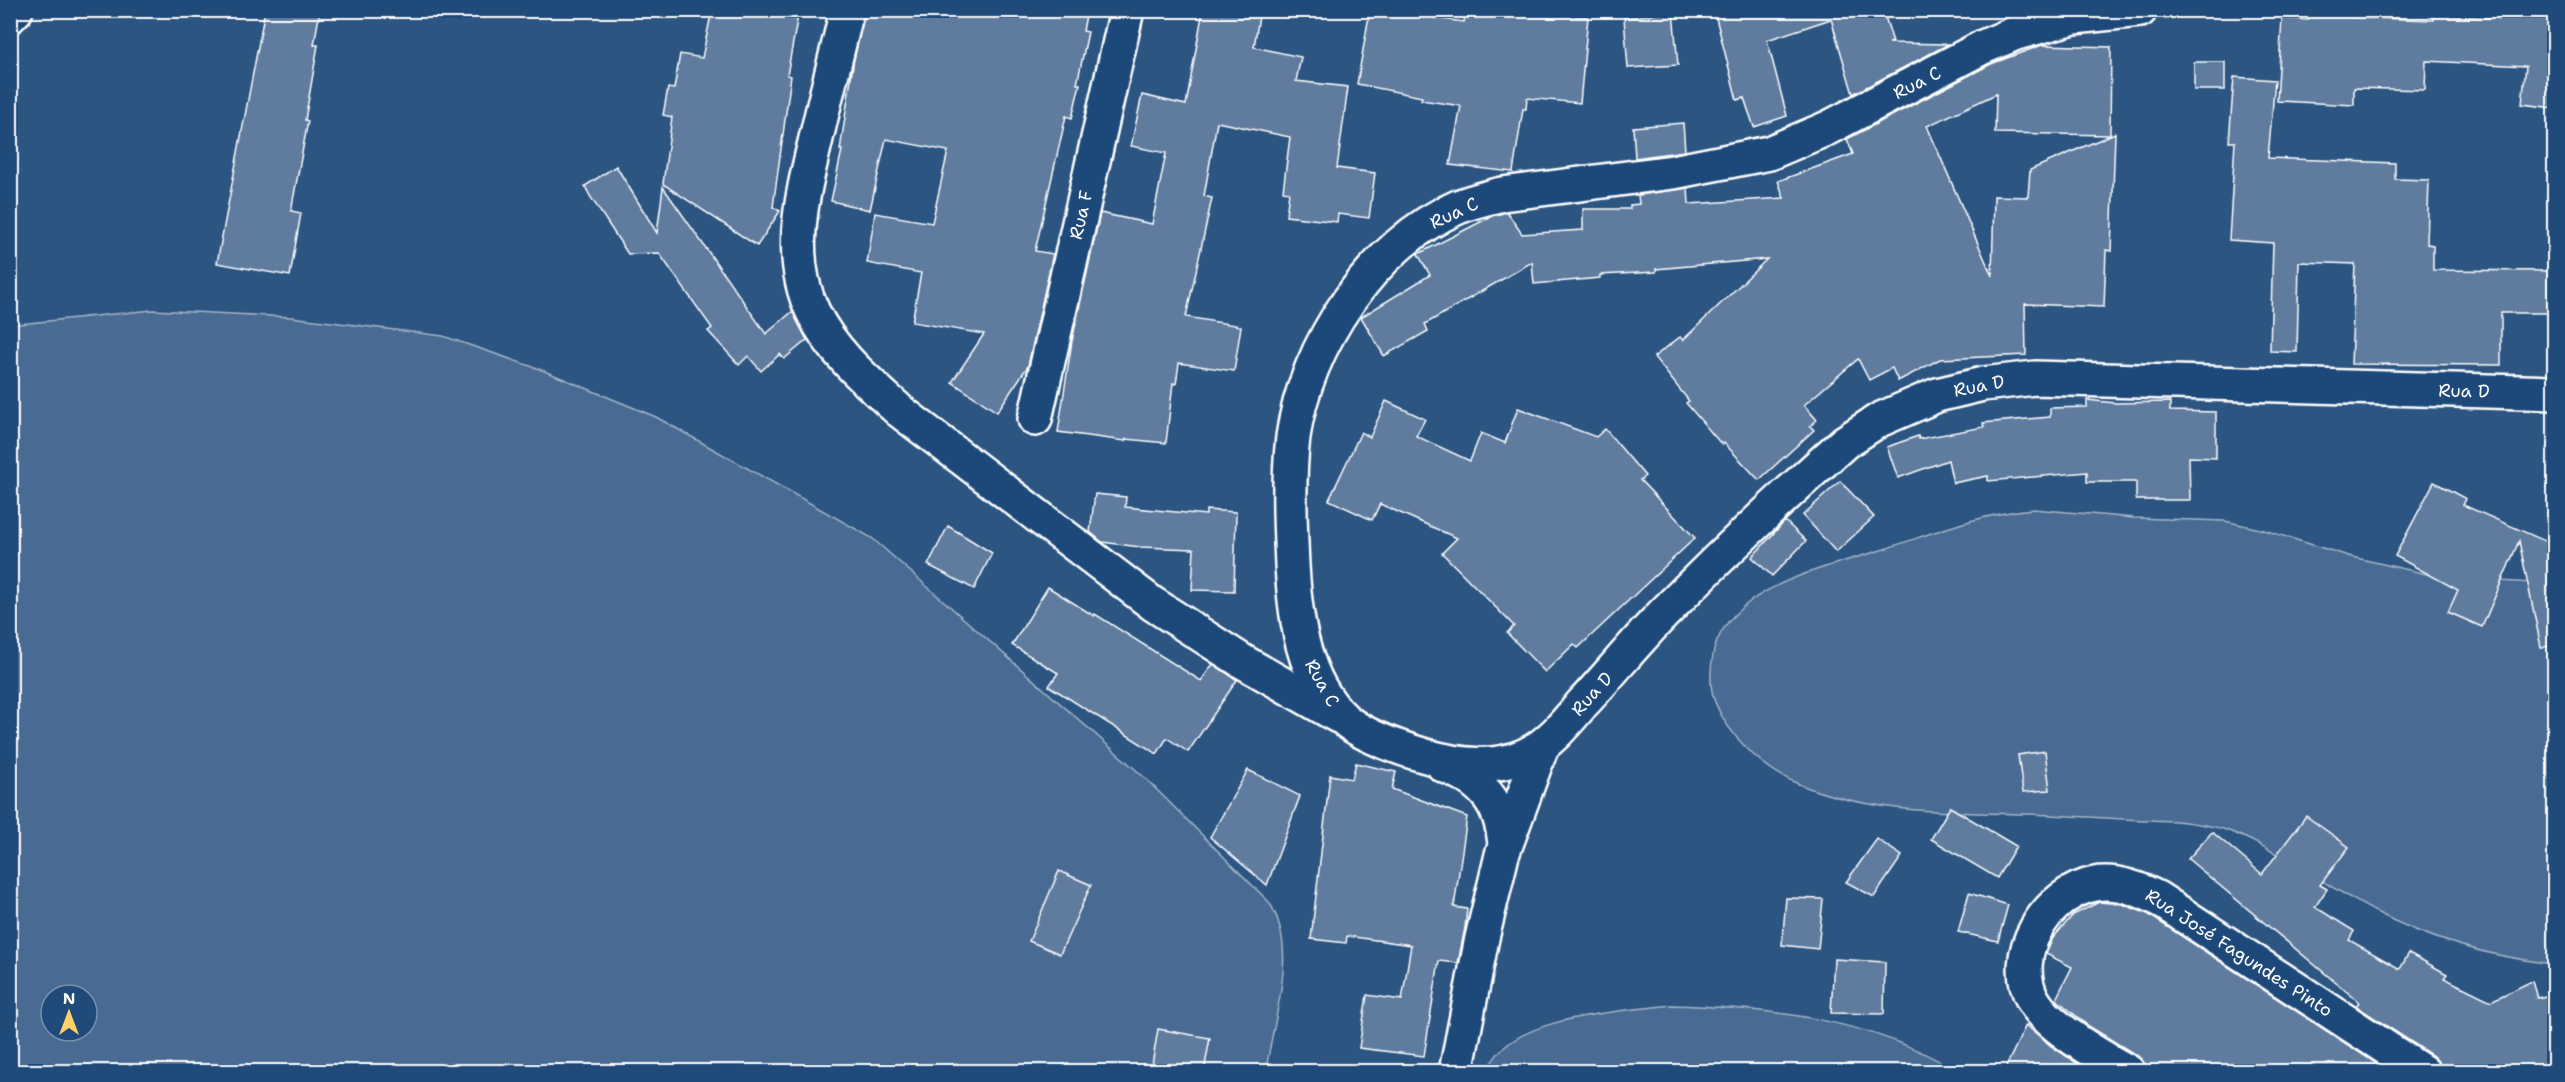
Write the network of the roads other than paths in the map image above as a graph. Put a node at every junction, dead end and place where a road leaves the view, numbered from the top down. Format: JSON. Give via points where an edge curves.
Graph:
{"nodes":[{"id":1,"x":16,"y":10,"type":"edge"},
{"id":2,"x":847,"y":10,"type":"edge"},
{"id":3,"x":1127,"y":10,"type":"edge"},
{"id":4,"x":2140,"y":10,"type":"edge"},
{"id":5,"x":10,"y":16,"type":"edge"},
{"id":6,"x":2554,"y":393,"type":"edge"},
{"id":7,"x":1035,"y":419,"type":"dead end"},
{"id":8,"x":1299,"y":629,"type":"junction"},
{"id":9,"x":1224,"y":651,"type":"junction"},
{"id":10,"x":1345,"y":720,"type":"junction"},
{"id":11,"x":1542,"y":746,"type":"junction"},
{"id":12,"x":1408,"y":751,"type":"junction"},
{"id":13,"x":1476,"y":765,"type":"joint"},
{"id":14,"x":1505,"y":844,"type":"junction"},
{"id":15,"x":1456,"y":1071,"type":"edge"},
{"id":16,"x":2128,"y":1071,"type":"edge"},
{"id":17,"x":2422,"y":1071,"type":"edge"}],
"edges":[{"from":1,"to":5,"type":"street"},
{"from":2,"to":9,"type":"street","via":[[799,224],[800,268],[813,312],[845,358],[900,411],[1153,604]]},
{"from":3,"to":7,"type":"street","name":"Rua F"},
{"from":4,"to":8,"type":"street","name":"Rua C","via":[[2074,17],[2016,33],[1828,128],[1769,153],[1672,172],[1502,194],[1458,207],[1420,229],[1394,250],[1356,291],[1324,342],[1306,382],[1294,434],[1289,485]]},
{"from":6,"to":11,"type":"street","name":"Rua D","via":[[2058,378],[1983,384],[1918,402],[1879,420],[1826,459],[1667,610]]},
{"from":8,"to":9,"type":"street","via":[[1287,649],[1270,656],[1248,657]]},
{"from":8,"to":10,"type":"street","name":"Rua C","via":[[1306,657],[1324,694]]},
{"from":9,"to":10,"type":"street"},
{"from":10,"to":12,"type":"street","name":"Rua C"},
{"from":11,"to":13,"type":"street","name":"Rua D","via":[[1513,761]]},
{"from":11,"to":14,"type":"street","name":"Rua D"},
{"from":12,"to":13,"type":"street","name":"Rua C"},
{"from":12,"to":14,"type":"street","via":[[1462,774],[1486,792],[1500,814]]},
{"from":14,"to":15,"type":"street","name":"Rua D"},
{"from":16,"to":17,"type":"street","name":"Rua José Fagundes Pinto","via":[[2074,1039],[2048,1017],[2034,1001],[2026,981],[2026,953],[2032,934],[2063,898],[2078,888],[2097,883],[2126,886],[2157,898]]}]}
